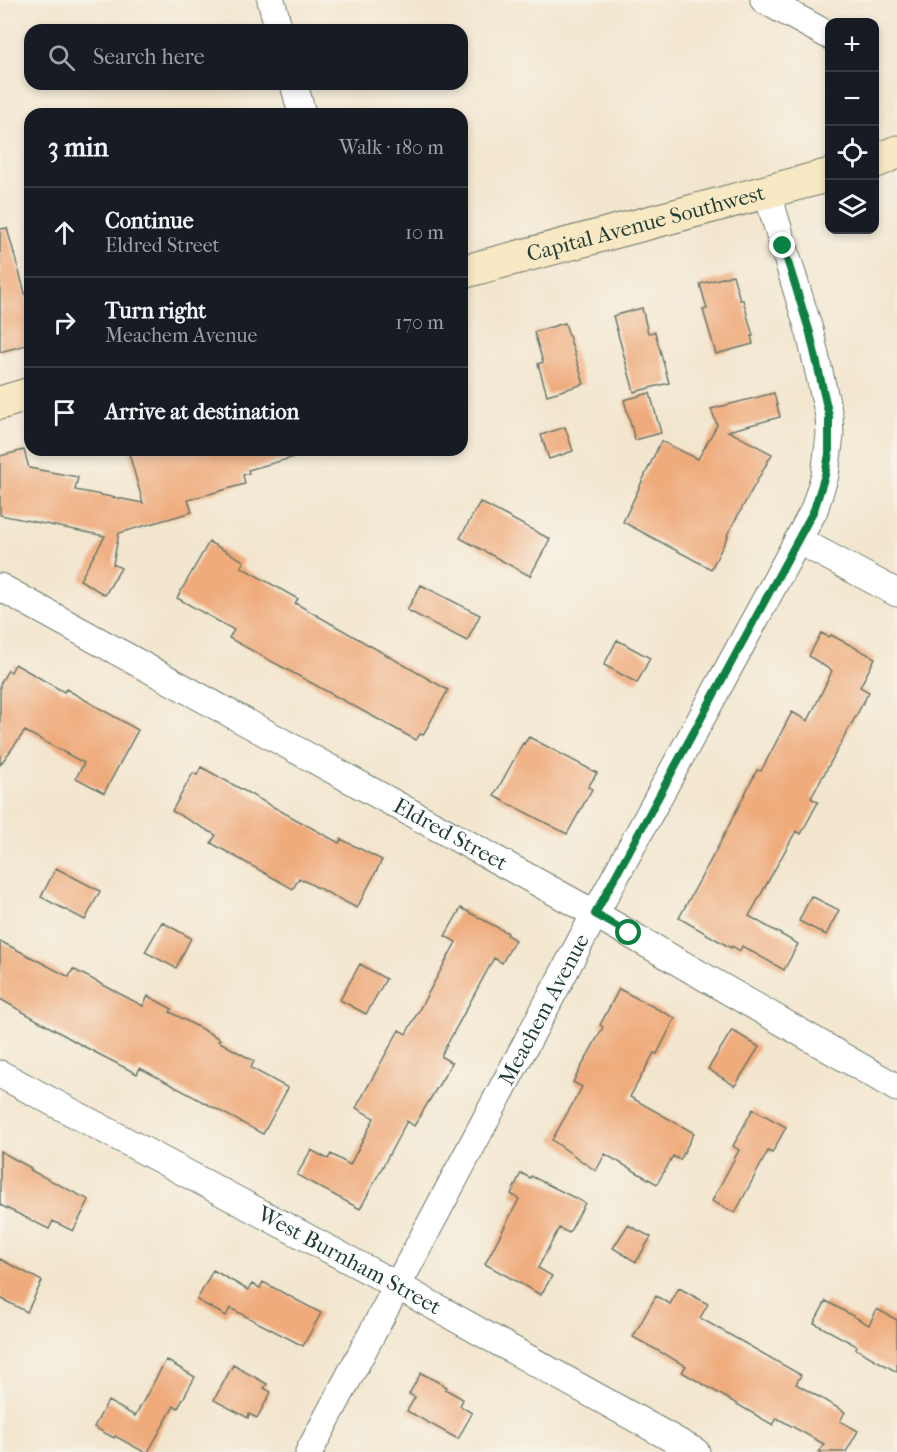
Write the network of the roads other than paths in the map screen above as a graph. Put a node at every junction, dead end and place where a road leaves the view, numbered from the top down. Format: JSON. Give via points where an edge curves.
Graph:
{"nodes":[{"id":1,"x":271,"y":0,"type":"edge"},
{"id":2,"x":764,"y":0,"type":"edge"},
{"id":3,"x":277,"y":24,"type":"edge"},
{"id":4,"x":825,"y":33,"type":"edge"},
{"id":5,"x":296,"y":90,"type":"edge"},
{"id":6,"x":300,"y":108,"type":"edge"},
{"id":7,"x":897,"y":152,"type":"edge"},
{"id":8,"x":879,"y":160,"type":"edge"},
{"id":9,"x":825,"y":176,"type":"edge"},
{"id":10,"x":767,"y":192,"type":"junction"},
{"id":11,"x":468,"y":270,"type":"edge"},
{"id":12,"x":24,"y":396,"type":"edge"},
{"id":13,"x":0,"y":403,"type":"edge"},
{"id":14,"x":798,"y":540,"type":"junction"},
{"id":15,"x":0,"y":587,"type":"edge"},
{"id":16,"x":897,"y":593,"type":"edge"},
{"id":17,"x":595,"y":914,"type":"junction"},
{"id":18,"x":0,"y":1074,"type":"edge"},
{"id":19,"x":897,"y":1088,"type":"edge"},
{"id":20,"x":396,"y":1285,"type":"junction"},
{"id":21,"x":309,"y":1452,"type":"edge"},
{"id":22,"x":696,"y":1452,"type":"edge"}],
"edges":[{"from":1,"to":3,"type":"street"},
{"from":2,"to":4,"type":"street"},
{"from":5,"to":6,"type":"street"},
{"from":7,"to":8,"type":"main road"},
{"from":9,"to":10,"type":"main road","name":"Capital Avenue Southwest"},
{"from":10,"to":11,"type":"main road","name":"Capital Avenue Southwest"},
{"from":10,"to":14,"type":"street","name":"Meachem Avenue","via":[[810,333],[829,416],[825,475],[814,510]]},
{"from":12,"to":13,"type":"main road"},
{"from":14,"to":16,"type":"street"},
{"from":14,"to":17,"type":"street","name":"Meachem Avenue"},
{"from":15,"to":17,"type":"street","name":"Eldred Street"},
{"from":17,"to":19,"type":"street","name":"Eldred Street"},
{"from":17,"to":20,"type":"street","name":"Meachem Avenue"},
{"from":18,"to":20,"type":"street","name":"West Burnham Street"},
{"from":20,"to":21,"type":"street","name":"Meachem Avenue"},
{"from":20,"to":22,"type":"street","name":"West Burnham Street"}]}
